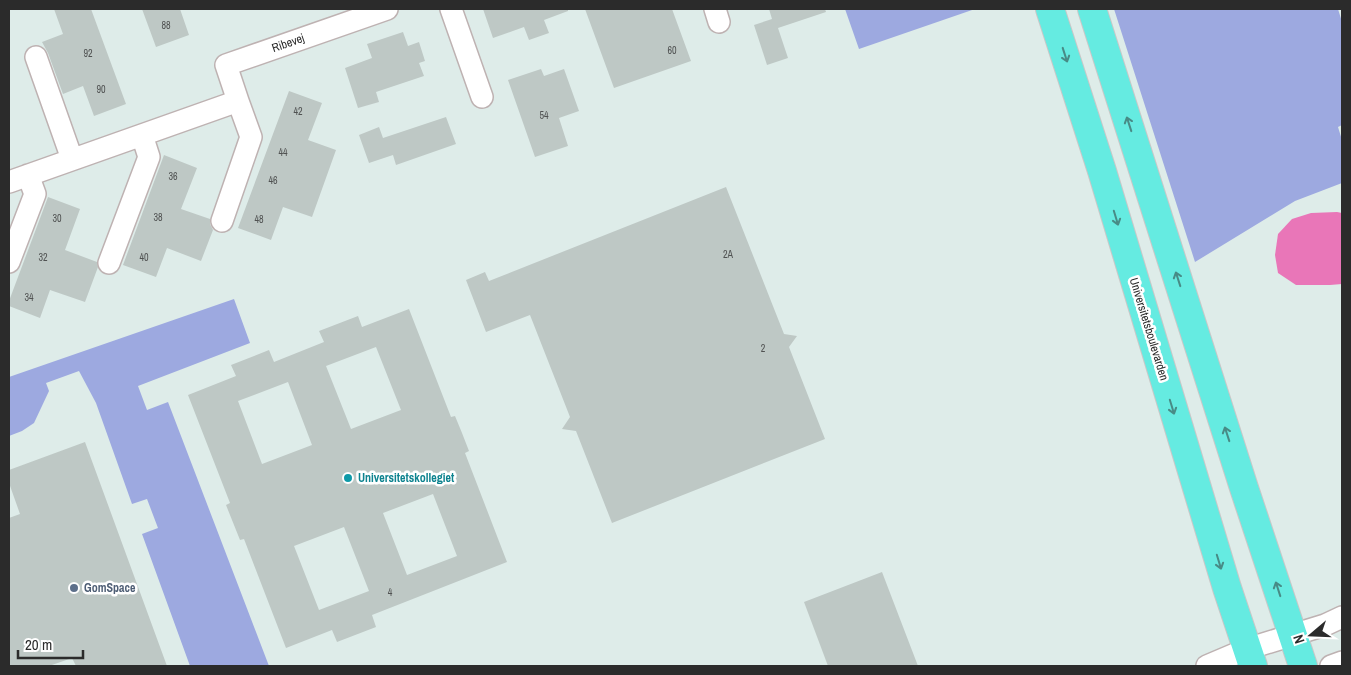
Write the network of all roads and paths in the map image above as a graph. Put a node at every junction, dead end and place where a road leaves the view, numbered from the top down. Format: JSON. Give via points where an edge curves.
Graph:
{"nodes":[{"id":1,"x":388,"y":9,"type":"edge"},
{"id":2,"x":451,"y":9,"type":"edge"},
{"id":3,"x":1050,"y":9,"type":"edge"},
{"id":4,"x":1092,"y":9,"type":"edge"},
{"id":5,"x":36,"y":57,"type":"dead end"},
{"id":6,"x":482,"y":97,"type":"dead end"},
{"id":7,"x":238,"y":101,"type":"junction"},
{"id":8,"x":142,"y":135,"type":"junction"},
{"id":9,"x":72,"y":159,"type":"junction"},
{"id":10,"x":18,"y":179,"type":"edge"},
{"id":11,"x":222,"y":221,"type":"dead end"},
{"id":12,"x":9,"y":262,"type":"edge"},
{"id":13,"x":109,"y":263,"type":"dead end"},
{"id":14,"x":1342,"y":617,"type":"edge"},
{"id":15,"x":1266,"y":648,"type":"edge"},
{"id":16,"x":1342,"y":662,"type":"edge"},
{"id":17,"x":1207,"y":666,"type":"edge"},
{"id":18,"x":1303,"y":666,"type":"edge"},
{"id":19,"x":1331,"y":666,"type":"edge"}],
"edges":[{"from":1,"to":7,"type":"street","name":"Ribevej","via":[[226,65]]},
{"from":2,"to":6,"type":"street"},
{"from":3,"to":15,"type":"main road","name":"Universitetsboulevarden","one_way":true,"via":[[1227,588]]},
{"from":15,"to":4,"type":"main road","one_way":true,"via":[[1244,488]]},
{"from":5,"to":9,"type":"street"},
{"from":7,"to":8,"type":"street"},
{"from":7,"to":11,"type":"street","name":"Ribevej","via":[[251,137]]},
{"from":8,"to":9,"type":"street"},
{"from":8,"to":13,"type":"street","via":[[149,157]]},
{"from":9,"to":10,"type":"street"},
{"from":10,"to":12,"type":"street","via":[[35,194]]},
{"from":14,"to":15,"type":"street"},
{"from":15,"to":17,"type":"street"},
{"from":15,"to":18,"type":"main road"},
{"from":16,"to":19,"type":"street"}]}
